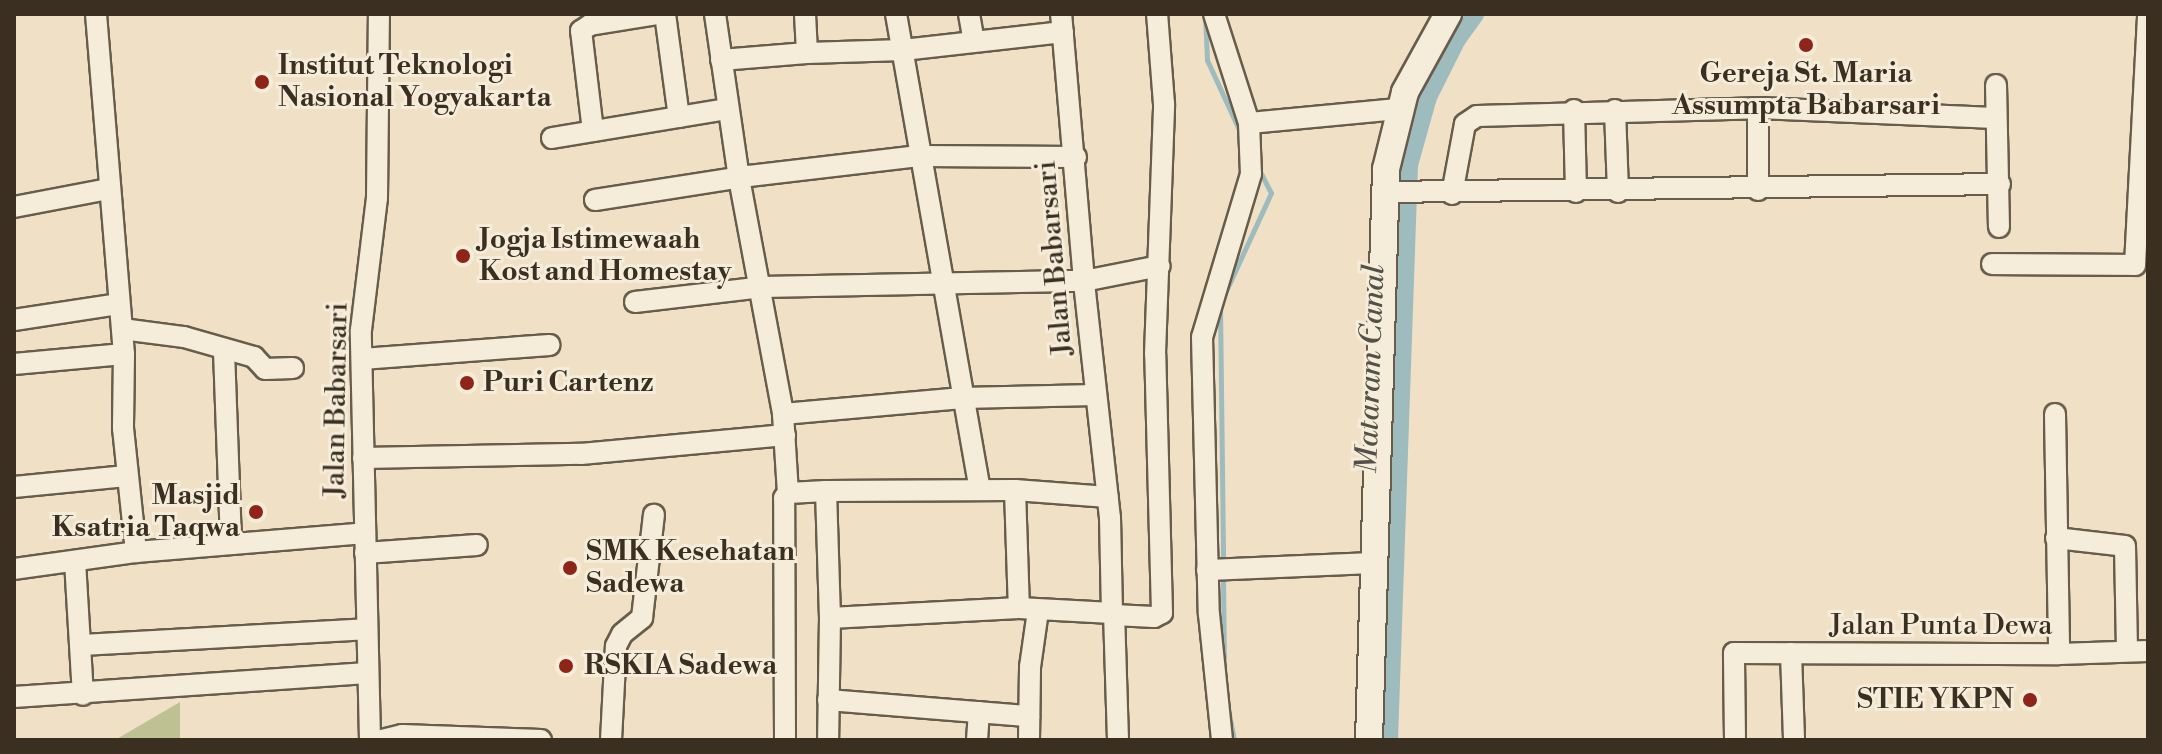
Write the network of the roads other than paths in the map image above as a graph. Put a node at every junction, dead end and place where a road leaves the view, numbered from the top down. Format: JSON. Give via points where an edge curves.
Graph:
{"nodes":[{"id":1,"x":96,"y":14,"type":"edge"},
{"id":2,"x":379,"y":14,"type":"edge"},
{"id":3,"x":658,"y":14,"type":"edge"},
{"id":4,"x":665,"y":14,"type":"edge"},
{"id":5,"x":715,"y":14,"type":"edge"},
{"id":6,"x":805,"y":14,"type":"edge"},
{"id":7,"x":896,"y":14,"type":"edge"},
{"id":8,"x":969,"y":14,"type":"edge"},
{"id":9,"x":1157,"y":14,"type":"edge"},
{"id":10,"x":1214,"y":14,"type":"edge"},
{"id":11,"x":1448,"y":14,"type":"edge"},
{"id":12,"x":2148,"y":14,"type":"edge"},
{"id":13,"x":1062,"y":23,"type":"edge"},
{"id":14,"x":974,"y":41,"type":"junction"},
{"id":15,"x":903,"y":50,"type":"junction"},
{"id":16,"x":807,"y":53,"type":"junction"},
{"id":17,"x":721,"y":60,"type":"junction"},
{"id":18,"x":1996,"y":85,"type":"dead end"},
{"id":19,"x":1758,"y":108,"type":"junction"},
{"id":20,"x":728,"y":109,"type":"junction"},
{"id":21,"x":1398,"y":109,"type":"junction"},
{"id":22,"x":1574,"y":110,"type":"junction"},
{"id":23,"x":1615,"y":110,"type":"junction"},
{"id":24,"x":679,"y":117,"type":"junction"},
{"id":25,"x":1996,"y":118,"type":"junction"},
{"id":26,"x":1249,"y":123,"type":"junction"},
{"id":27,"x":593,"y":131,"type":"junction"},
{"id":28,"x":552,"y":138,"type":"dead end"},
{"id":29,"x":919,"y":156,"type":"junction"},
{"id":30,"x":1076,"y":157,"type":"junction"},
{"id":31,"x":739,"y":178,"type":"junction"},
{"id":32,"x":2000,"y":184,"type":"junction"},
{"id":33,"x":108,"y":189,"type":"junction"},
{"id":34,"x":1758,"y":190,"type":"junction"},
{"id":35,"x":1388,"y":192,"type":"junction"},
{"id":36,"x":1576,"y":192,"type":"junction"},
{"id":37,"x":1618,"y":192,"type":"junction"},
{"id":38,"x":1444,"y":193,"type":"junction"},
{"id":39,"x":595,"y":200,"type":"dead end"},
{"id":40,"x":14,"y":207,"type":"edge"},
{"id":41,"x":1999,"y":227,"type":"dead end"},
{"id":42,"x":1992,"y":264,"type":"dead end"},
{"id":43,"x":1160,"y":266,"type":"junction"},
{"id":44,"x":1084,"y":281,"type":"junction"},
{"id":45,"x":941,"y":285,"type":"junction"},
{"id":46,"x":762,"y":287,"type":"junction"},
{"id":47,"x":635,"y":302,"type":"dead end"},
{"id":48,"x":118,"y":304,"type":"junction"},
{"id":49,"x":14,"y":320,"type":"edge"},
{"id":50,"x":122,"y":329,"type":"junction"},
{"id":51,"x":549,"y":345,"type":"dead end"},
{"id":52,"x":224,"y":351,"type":"junction"},
{"id":53,"x":124,"y":354,"type":"junction"},
{"id":54,"x":362,"y":359,"type":"junction"},
{"id":55,"x":14,"y":364,"type":"edge"},
{"id":56,"x":293,"y":368,"type":"dead end"},
{"id":57,"x":1095,"y":395,"type":"junction"},
{"id":58,"x":962,"y":398,"type":"junction"},
{"id":59,"x":783,"y":414,"type":"junction"},
{"id":60,"x":2055,"y":414,"type":"dead end"},
{"id":61,"x":785,"y":435,"type":"junction"},
{"id":62,"x":363,"y":458,"type":"junction"},
{"id":63,"x":126,"y":476,"type":"junction"},
{"id":64,"x":14,"y":487,"type":"edge"},
{"id":65,"x":980,"y":490,"type":"junction"},
{"id":66,"x":1015,"y":490,"type":"junction"},
{"id":67,"x":826,"y":491,"type":"junction"},
{"id":68,"x":786,"y":496,"type":"junction"},
{"id":69,"x":1108,"y":497,"type":"junction"},
{"id":70,"x":654,"y":515,"type":"dead end"},
{"id":71,"x":2056,"y":538,"type":"junction"},
{"id":72,"x":365,"y":543,"type":"junction"},
{"id":73,"x":231,"y":544,"type":"junction"},
{"id":74,"x":477,"y":545,"type":"dead end"},
{"id":75,"x":136,"y":552,"type":"junction"},
{"id":76,"x":75,"y":561,"type":"junction"},
{"id":77,"x":1374,"y":563,"type":"junction"},
{"id":78,"x":1218,"y":568,"type":"junction"},
{"id":79,"x":14,"y":569,"type":"edge"},
{"id":80,"x":1028,"y":610,"type":"junction"},
{"id":81,"x":830,"y":618,"type":"junction"},
{"id":82,"x":366,"y":629,"type":"junction"},
{"id":83,"x":82,"y":645,"type":"junction"},
{"id":84,"x":2138,"y":650,"type":"edge"},
{"id":85,"x":1791,"y":653,"type":"junction"},
{"id":86,"x":2059,"y":654,"type":"junction"},
{"id":87,"x":367,"y":673,"type":"junction"},
{"id":88,"x":83,"y":695,"type":"junction"},
{"id":89,"x":14,"y":697,"type":"edge"},
{"id":90,"x":828,"y":700,"type":"junction"},
{"id":91,"x":979,"y":712,"type":"junction"},
{"id":92,"x":1029,"y":716,"type":"junction"},
{"id":93,"x":370,"y":740,"type":"edge"},
{"id":94,"x":382,"y":740,"type":"edge"},
{"id":95,"x":541,"y":740,"type":"edge"},
{"id":96,"x":611,"y":740,"type":"edge"},
{"id":97,"x":785,"y":740,"type":"edge"},
{"id":98,"x":828,"y":740,"type":"edge"},
{"id":99,"x":977,"y":740,"type":"edge"},
{"id":100,"x":1029,"y":740,"type":"edge"},
{"id":101,"x":1118,"y":740,"type":"edge"},
{"id":102,"x":1210,"y":740,"type":"edge"},
{"id":103,"x":1222,"y":740,"type":"edge"},
{"id":104,"x":1369,"y":740,"type":"edge"},
{"id":105,"x":1735,"y":740,"type":"edge"},
{"id":106,"x":1794,"y":740,"type":"edge"}],
"edges":[{"from":1,"to":33,"type":"street"},
{"from":2,"to":54,"type":"street","name":"Jalan Babarsari","via":[[377,198]]},
{"from":3,"to":27,"type":"street","via":[[581,31]]},
{"from":4,"to":24,"type":"street"},
{"from":5,"to":17,"type":"street"},
{"from":6,"to":16,"type":"street"},
{"from":7,"to":15,"type":"street"},
{"from":8,"to":14,"type":"street"},
{"from":9,"to":43,"type":"street","via":[[1164,104]]},
{"from":10,"to":26,"type":"street"},
{"from":11,"to":21,"type":"street"},
{"from":12,"to":42,"type":"street","via":[[2135,265]]},
{"from":13,"to":14,"type":"street"},
{"from":13,"to":30,"type":"street","name":"Jalan Babarsari"},
{"from":14,"to":15,"type":"street"},
{"from":15,"to":16,"type":"street"},
{"from":15,"to":29,"type":"street"},
{"from":16,"to":17,"type":"street"},
{"from":17,"to":20,"type":"street"},
{"from":18,"to":25,"type":"street"},
{"from":19,"to":23,"type":"street"},
{"from":19,"to":25,"type":"street"},
{"from":19,"to":34,"type":"street"},
{"from":20,"to":24,"type":"street"},
{"from":20,"to":31,"type":"street"},
{"from":21,"to":26,"type":"street"},
{"from":21,"to":35,"type":"street"},
{"from":22,"to":23,"type":"street"},
{"from":22,"to":36,"type":"street"},
{"from":22,"to":38,"type":"street","via":[[1471,118]]},
{"from":23,"to":37,"type":"street"},
{"from":24,"to":27,"type":"street"},
{"from":25,"to":32,"type":"street"},
{"from":26,"to":78,"type":"street","via":[[1249,184],[1203,332]]},
{"from":27,"to":28,"type":"street"},
{"from":29,"to":30,"type":"street"},
{"from":29,"to":31,"type":"street"},
{"from":29,"to":45,"type":"street"},
{"from":30,"to":44,"type":"street","name":"Jalan Babarsari"},
{"from":31,"to":39,"type":"street"},
{"from":31,"to":46,"type":"street"},
{"from":32,"to":34,"type":"street"},
{"from":32,"to":41,"type":"street"},
{"from":33,"to":40,"type":"street"},
{"from":33,"to":48,"type":"street"},
{"from":34,"to":37,"type":"street"},
{"from":35,"to":38,"type":"street"},
{"from":35,"to":77,"type":"street"},
{"from":36,"to":37,"type":"street"},
{"from":36,"to":38,"type":"street"},
{"from":43,"to":44,"type":"street"},
{"from":43,"to":101,"type":"street","via":[[1155,354],[1162,613],[1114,615]]},
{"from":44,"to":45,"type":"street"},
{"from":44,"to":57,"type":"street","name":"Jalan Babarsari"},
{"from":45,"to":46,"type":"street"},
{"from":45,"to":58,"type":"street"},
{"from":46,"to":47,"type":"street"},
{"from":46,"to":59,"type":"street"},
{"from":48,"to":49,"type":"street"},
{"from":48,"to":50,"type":"street"},
{"from":50,"to":52,"type":"street","via":[[184,337]]},
{"from":50,"to":53,"type":"street"},
{"from":51,"to":54,"type":"street"},
{"from":52,"to":56,"type":"street","via":[[254,357],[265,369]]},
{"from":52,"to":73,"type":"street"},
{"from":53,"to":55,"type":"street"},
{"from":53,"to":63,"type":"street"},
{"from":54,"to":62,"type":"street","name":"Jalan Babarsari"},
{"from":57,"to":58,"type":"street"},
{"from":57,"to":69,"type":"street","name":"Jalan Babarsari"},
{"from":58,"to":59,"type":"street"},
{"from":58,"to":65,"type":"street"},
{"from":59,"to":61,"type":"street"},
{"from":60,"to":71,"type":"street"},
{"from":61,"to":62,"type":"street","via":[[566,455]]},
{"from":61,"to":68,"type":"street"},
{"from":62,"to":72,"type":"street","name":"Jalan Babarsari"},
{"from":63,"to":64,"type":"street"},
{"from":63,"to":75,"type":"street"},
{"from":65,"to":66,"type":"street"},
{"from":65,"to":67,"type":"street"},
{"from":66,"to":69,"type":"street"},
{"from":66,"to":80,"type":"street"},
{"from":67,"to":68,"type":"street"},
{"from":67,"to":81,"type":"street"},
{"from":68,"to":97,"type":"street"},
{"from":69,"to":80,"type":"street","name":"Jalan Babarsari","via":[[1112,613]]},
{"from":70,"to":96,"type":"street","via":[[642,618],[616,646]]},
{"from":71,"to":84,"type":"street","via":[[2125,546]]},
{"from":71,"to":86,"type":"street"},
{"from":72,"to":73,"type":"street"},
{"from":72,"to":74,"type":"street"},
{"from":72,"to":82,"type":"street","name":"Jalan Babarsari"},
{"from":73,"to":75,"type":"street"},
{"from":75,"to":76,"type":"street"},
{"from":76,"to":79,"type":"street"},
{"from":76,"to":83,"type":"street"},
{"from":77,"to":78,"type":"street"},
{"from":77,"to":104,"type":"street"},
{"from":78,"to":103,"type":"street"},
{"from":80,"to":81,"type":"street","name":"Jalan Babarsari"},
{"from":80,"to":92,"type":"street"},
{"from":81,"to":90,"type":"street"},
{"from":82,"to":83,"type":"street"},
{"from":82,"to":87,"type":"street","name":"Jalan Babarsari"},
{"from":83,"to":88,"type":"street"},
{"from":84,"to":86,"type":"street","name":"Jalan Punta Dewa"},
{"from":85,"to":86,"type":"street","name":"Jalan Punta Dewa"},
{"from":85,"to":105,"type":"street","name":"Jalan Punta Dewa","via":[[1734,653]]},
{"from":85,"to":106,"type":"street"},
{"from":87,"to":88,"type":"street"},
{"from":87,"to":93,"type":"street","name":"Jalan Babarsari"},
{"from":88,"to":89,"type":"street"},
{"from":90,"to":91,"type":"street"},
{"from":90,"to":98,"type":"street"},
{"from":91,"to":92,"type":"street"},
{"from":91,"to":99,"type":"street"},
{"from":92,"to":100,"type":"street"},
{"from":94,"to":95,"type":"street","via":[[402,735]]},
{"from":102,"to":103,"type":"street"}]}
